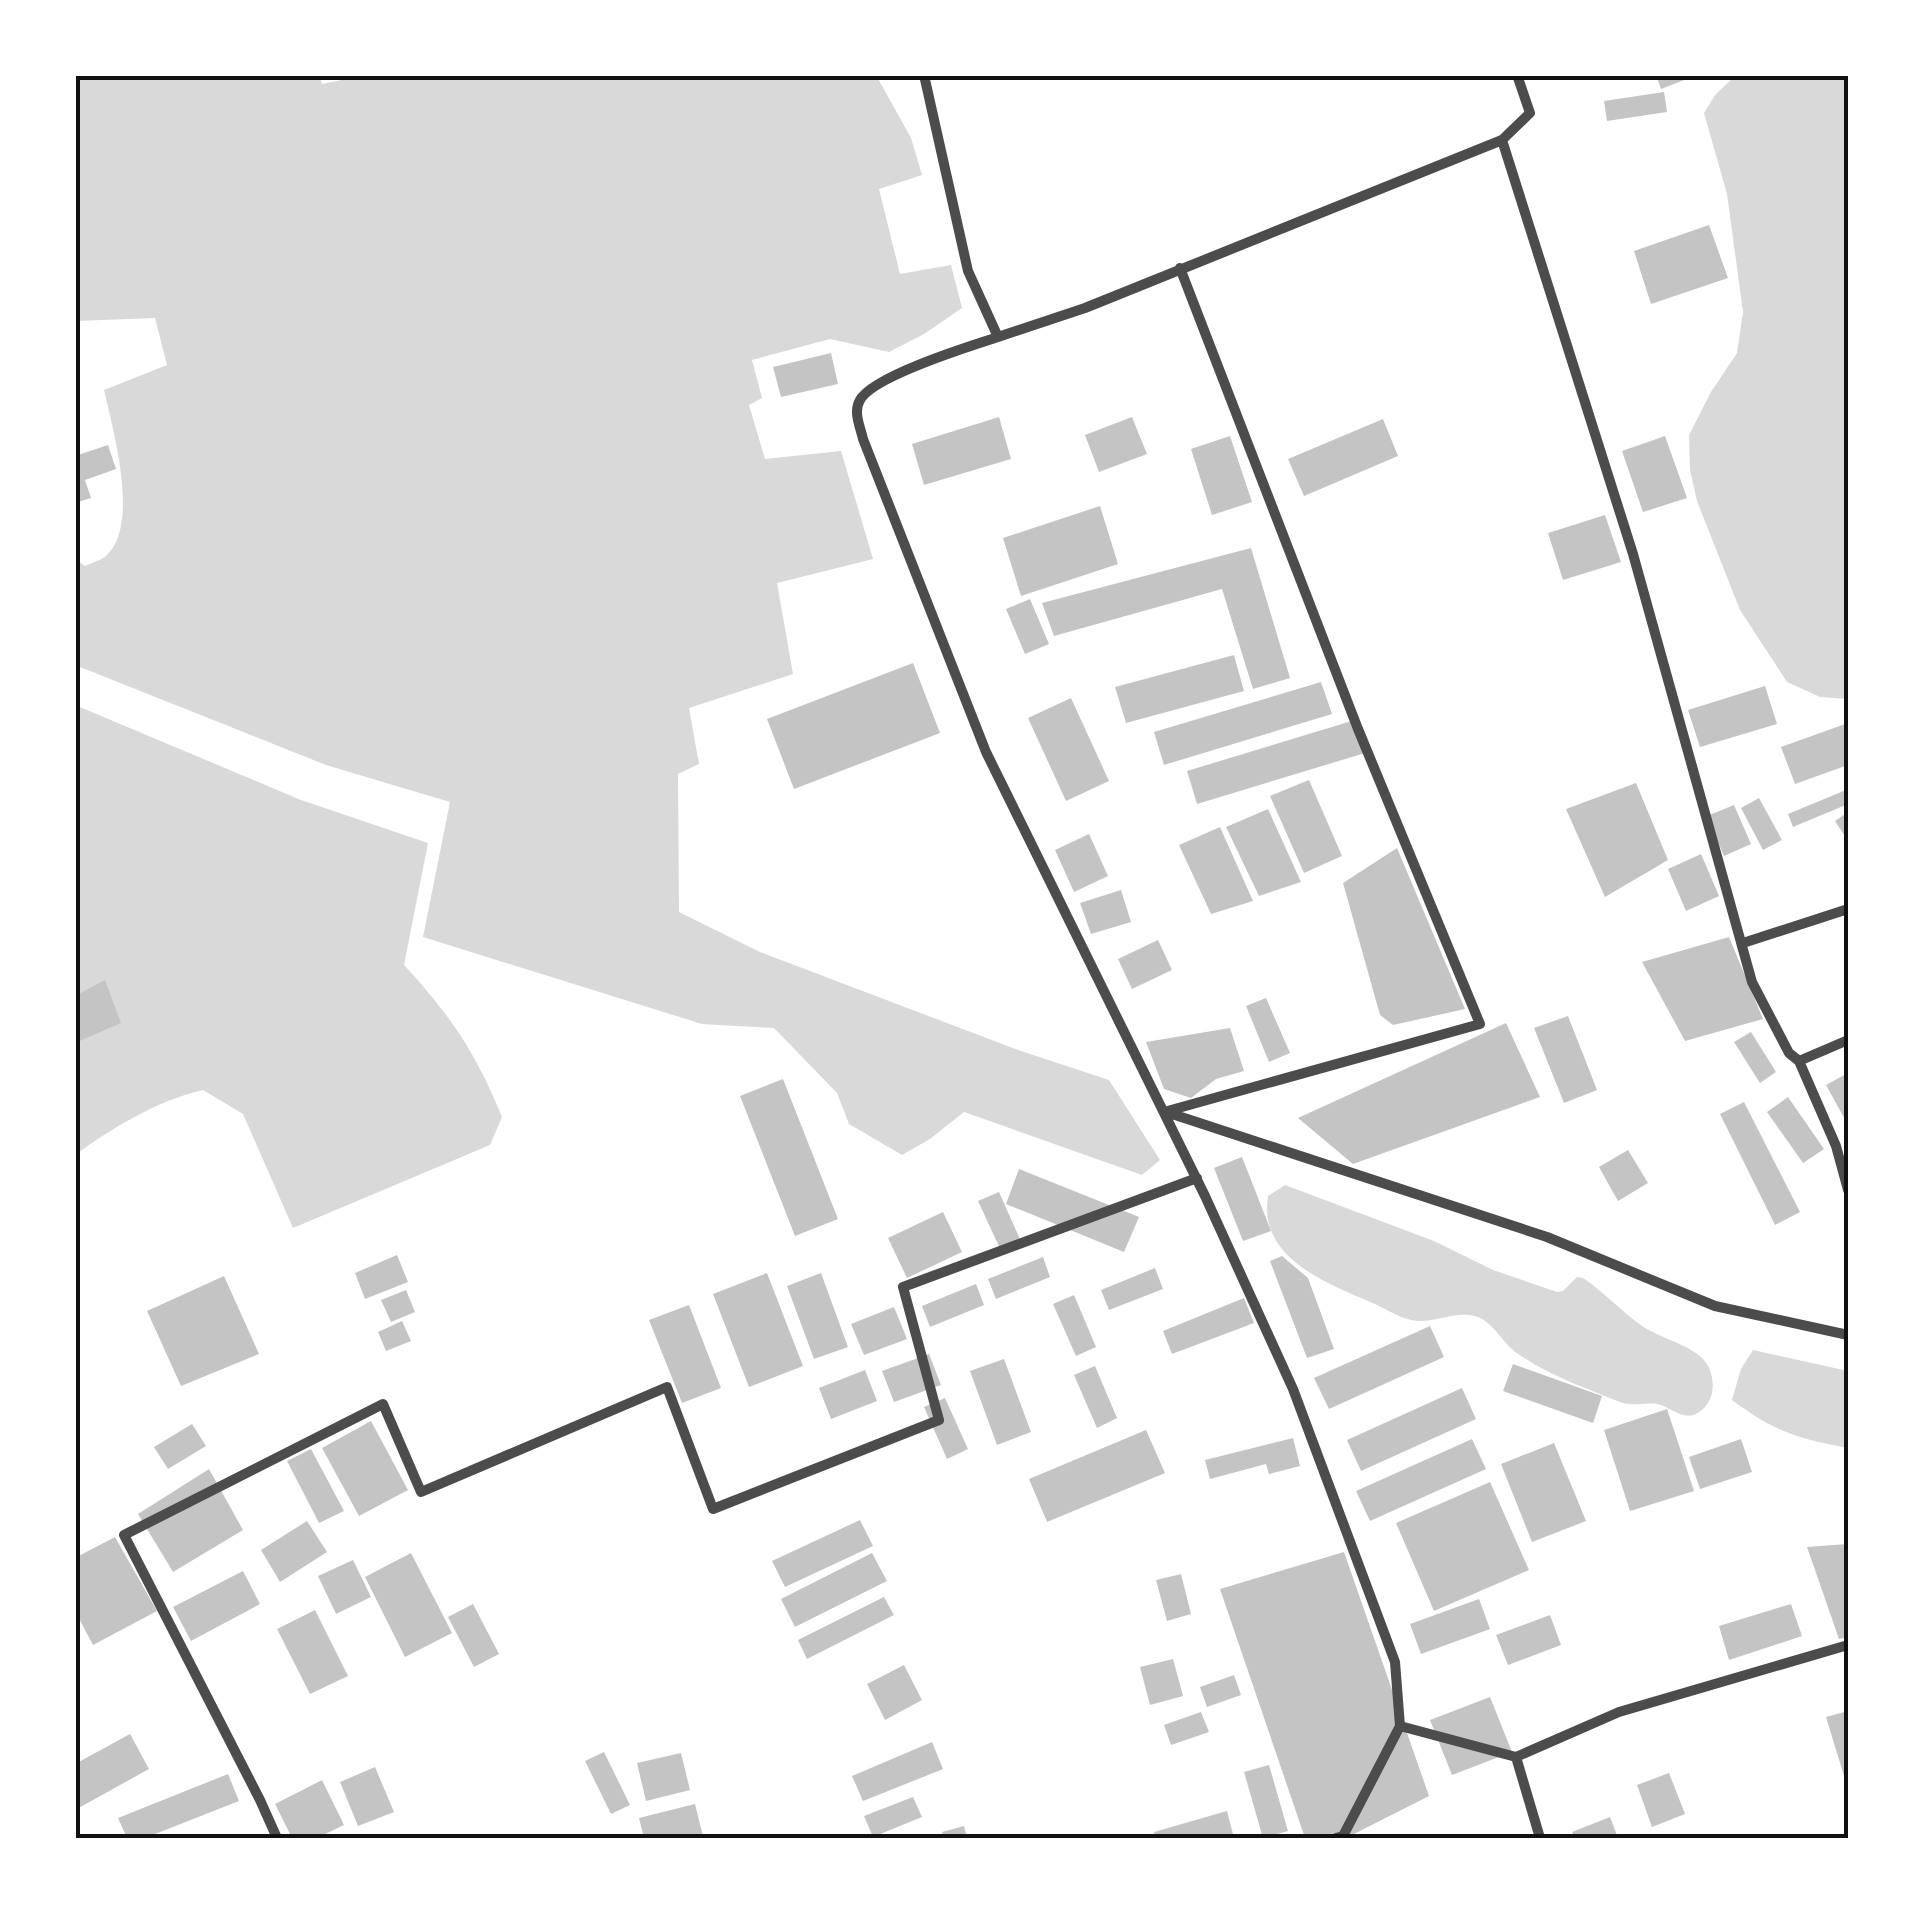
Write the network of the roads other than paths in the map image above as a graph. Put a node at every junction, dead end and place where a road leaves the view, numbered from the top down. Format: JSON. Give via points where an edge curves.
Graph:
{"nodes":[{"id":1,"x":924,"y":75,"type":"edge"},
{"id":2,"x":1517,"y":75,"type":"edge"},
{"id":3,"x":1502,"y":140,"type":"junction"},
{"id":4,"x":1180,"y":268,"type":"junction"},
{"id":5,"x":998,"y":337,"type":"junction"},
{"id":6,"x":1848,"y":908,"type":"edge"},
{"id":7,"x":1743,"y":943,"type":"junction"},
{"id":8,"x":1848,"y":1040,"type":"edge"},
{"id":9,"x":1799,"y":1061,"type":"junction"},
{"id":10,"x":1164,"y":1112,"type":"junction"},
{"id":11,"x":1845,"y":1172,"type":"edge"},
{"id":12,"x":1197,"y":1178,"type":"junction"},
{"id":13,"x":1848,"y":1190,"type":"edge"},
{"id":14,"x":1848,"y":1335,"type":"edge"},
{"id":15,"x":1848,"y":1645,"type":"edge"},
{"id":16,"x":1400,"y":1726,"type":"junction"},
{"id":17,"x":1516,"y":1757,"type":"junction"},
{"id":18,"x":277,"y":1838,"type":"edge"},
{"id":19,"x":1336,"y":1838,"type":"edge"},
{"id":20,"x":1540,"y":1838,"type":"edge"}],
"edges":[{"from":1,"to":5,"type":"street","via":[[968,271]]},
{"from":2,"to":3,"type":"street","via":[[1530,113]]},
{"from":3,"to":4,"type":"street"},
{"from":3,"to":7,"type":"street","via":[[1633,554]]},
{"from":4,"to":5,"type":"street"},
{"from":4,"to":10,"type":"street","via":[[1480,1024]]},
{"from":5,"to":10,"type":"street","via":[[889,379],[862,396],[856,410],[884,500],[986,752]]},
{"from":6,"to":7,"type":"street"},
{"from":7,"to":9,"type":"street","via":[[1752,982],[1788,1053]]},
{"from":8,"to":9,"type":"street"},
{"from":9,"to":11,"type":"street"},
{"from":10,"to":12,"type":"street"},
{"from":10,"to":14,"type":"street","via":[[1547,1236],[1715,1306]]},
{"from":11,"to":13,"type":"street"},
{"from":12,"to":16,"type":"street","via":[[1292,1389],[1395,1662]]},
{"from":12,"to":18,"type":"street","via":[[903,1287],[940,1420],[713,1508],[667,1386],[421,1492],[383,1404],[124,1535]]},
{"from":15,"to":17,"type":"street","via":[[1618,1712]]},
{"from":16,"to":17,"type":"street"},
{"from":16,"to":19,"type":"street","via":[[1343,1836]]},
{"from":17,"to":20,"type":"street"}]}
